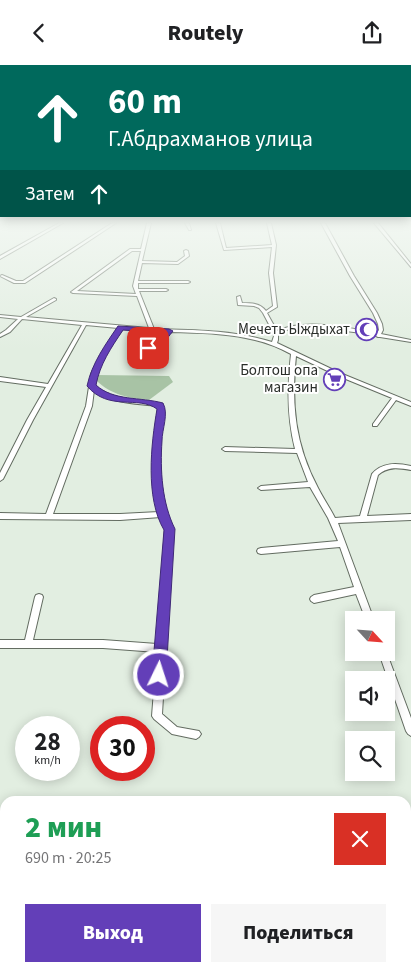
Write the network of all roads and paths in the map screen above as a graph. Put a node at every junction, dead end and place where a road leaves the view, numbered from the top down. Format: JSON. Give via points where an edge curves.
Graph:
{"nodes":[{"id":1,"x":49,"y":265,"type":"edge"},
{"id":2,"x":110,"y":265,"type":"edge"},
{"id":3,"x":139,"y":265,"type":"edge"},
{"id":4,"x":272,"y":265,"type":"edge"},
{"id":5,"x":346,"y":265,"type":"edge"},
{"id":6,"x":2,"y":276,"type":"dead end"},
{"id":7,"x":136,"y":282,"type":"junction"},
{"id":8,"x":188,"y":282,"type":"dead end"},
{"id":9,"x":166,"y":290,"type":"dead end"},
{"id":10,"x":137,"y":293,"type":"junction"},
{"id":11,"x":239,"y":297,"type":"dead end"},
{"id":12,"x":54,"y":299,"type":"dead end"},
{"id":13,"x":265,"y":313,"type":"junction"},
{"id":14,"x":0,"y":316,"type":"edge"},
{"id":15,"x":20,"y":319,"type":"junction"},
{"id":16,"x":84,"y":325,"type":"junction"},
{"id":17,"x":120,"y":328,"type":"junction"},
{"id":18,"x":152,"y":330,"type":"junction"},
{"id":19,"x":169,"y":331,"type":"junction"},
{"id":20,"x":277,"y":333,"type":"junction"},
{"id":21,"x":0,"y":336,"type":"edge"},
{"id":22,"x":378,"y":336,"type":"junction"},
{"id":23,"x":411,"y":341,"type":"edge"},
{"id":24,"x":274,"y":345,"type":"junction"},
{"id":25,"x":148,"y":348,"type":"dead end"},
{"id":26,"x":294,"y":353,"type":"junction"},
{"id":27,"x":0,"y":379,"type":"edge"},
{"id":28,"x":48,"y":386,"type":"junction"},
{"id":29,"x":92,"y":386,"type":"junction"},
{"id":30,"x":395,"y":398,"type":"junction"},
{"id":31,"x":411,"y":404,"type":"edge"},
{"id":32,"x":375,"y":425,"type":"dead end"},
{"id":33,"x":225,"y":449,"type":"dead end"},
{"id":34,"x":297,"y":451,"type":"junction"},
{"id":35,"x":411,"y":469,"type":"edge"},
{"id":36,"x":0,"y":479,"type":"edge"},
{"id":37,"x":312,"y":484,"type":"junction"},
{"id":38,"x":261,"y":488,"type":"dead end"},
{"id":39,"x":163,"y":514,"type":"junction"},
{"id":40,"x":48,"y":515,"type":"junction"},
{"id":41,"x":0,"y":516,"type":"edge"},
{"id":42,"x":411,"y":517,"type":"edge"},
{"id":43,"x":363,"y":519,"type":"junction"},
{"id":44,"x":334,"y":521,"type":"junction"},
{"id":45,"x":342,"y":544,"type":"junction"},
{"id":46,"x":261,"y":551,"type":"dead end"},
{"id":47,"x":358,"y":590,"type":"junction"},
{"id":48,"x":39,"y":597,"type":"dead end"},
{"id":49,"x":314,"y":599,"type":"dead end"},
{"id":50,"x":366,"y":611,"type":"edge"},
{"id":51,"x":0,"y":644,"type":"edge"},
{"id":52,"x":28,"y":644,"type":"junction"},
{"id":53,"x":161,"y":648,"type":"junction"},
{"id":54,"x":386,"y":661,"type":"edge"},
{"id":55,"x":411,"y":731,"type":"edge"},
{"id":56,"x":196,"y":734,"type":"dead end"}],
"edges":[{"from":1,"to":6,"type":"street","via":[[24,282]]},
{"from":2,"to":10,"type":"street","via":[[73,292]]},
{"from":3,"to":7,"type":"street"},
{"from":4,"to":13,"type":"street","via":[[275,307]]},
{"from":5,"to":22,"type":"street","via":[[375,313],[381,330]]},
{"from":7,"to":8,"type":"street"},
{"from":7,"to":10,"type":"street"},
{"from":9,"to":10,"type":"street"},
{"from":10,"to":18,"type":"street"},
{"from":11,"to":13,"type":"street","via":[[240,304],[256,305]]},
{"from":12,"to":15,"type":"street"},
{"from":13,"to":20,"type":"street"},
{"from":14,"to":15,"type":"street"},
{"from":15,"to":16,"type":"street"},
{"from":15,"to":21,"type":"street"},
{"from":16,"to":17,"type":"street"},
{"from":16,"to":28,"type":"street"},
{"from":17,"to":18,"type":"street"},
{"from":17,"to":29,"type":"street","via":[[103,354]]},
{"from":18,"to":19,"type":"street"},
{"from":19,"to":24,"type":"street","via":[[222,333],[255,338]]},
{"from":19,"to":25,"type":"street","via":[[160,342]]},
{"from":20,"to":22,"type":"street","via":[[293,328],[321,327]]},
{"from":20,"to":24,"type":"street"},
{"from":22,"to":23,"type":"street"},
{"from":24,"to":26,"type":"street"},
{"from":26,"to":30,"type":"street"},
{"from":26,"to":34,"type":"street","via":[[291,418]]},
{"from":27,"to":28,"type":"street"},
{"from":28,"to":36,"type":"street"},
{"from":29,"to":39,"type":"street","via":[[110,398],[159,405],[162,409],[157,467],[158,498]]},
{"from":29,"to":40,"type":"street","via":[[84,421]]},
{"from":30,"to":31,"type":"street"},
{"from":30,"to":32,"type":"street"},
{"from":33,"to":34,"type":"street"},
{"from":34,"to":37,"type":"street"},
{"from":35,"to":43,"type":"street","via":[[390,466],[375,474]]},
{"from":37,"to":38,"type":"street"},
{"from":37,"to":44,"type":"street"},
{"from":39,"to":40,"type":"street","via":[[120,517]]},
{"from":39,"to":53,"type":"street","via":[[170,529]]},
{"from":40,"to":41,"type":"street"},
{"from":42,"to":43,"type":"street"},
{"from":43,"to":44,"type":"street"},
{"from":44,"to":45,"type":"street"},
{"from":45,"to":46,"type":"street"},
{"from":45,"to":47,"type":"street"},
{"from":47,"to":49,"type":"street"},
{"from":47,"to":50,"type":"street"},
{"from":48,"to":52,"type":"street"},
{"from":51,"to":52,"type":"street"},
{"from":52,"to":53,"type":"street"},
{"from":53,"to":56,"type":"street","via":[[157,716],[175,731]]},
{"from":54,"to":55,"type":"street"}]}
